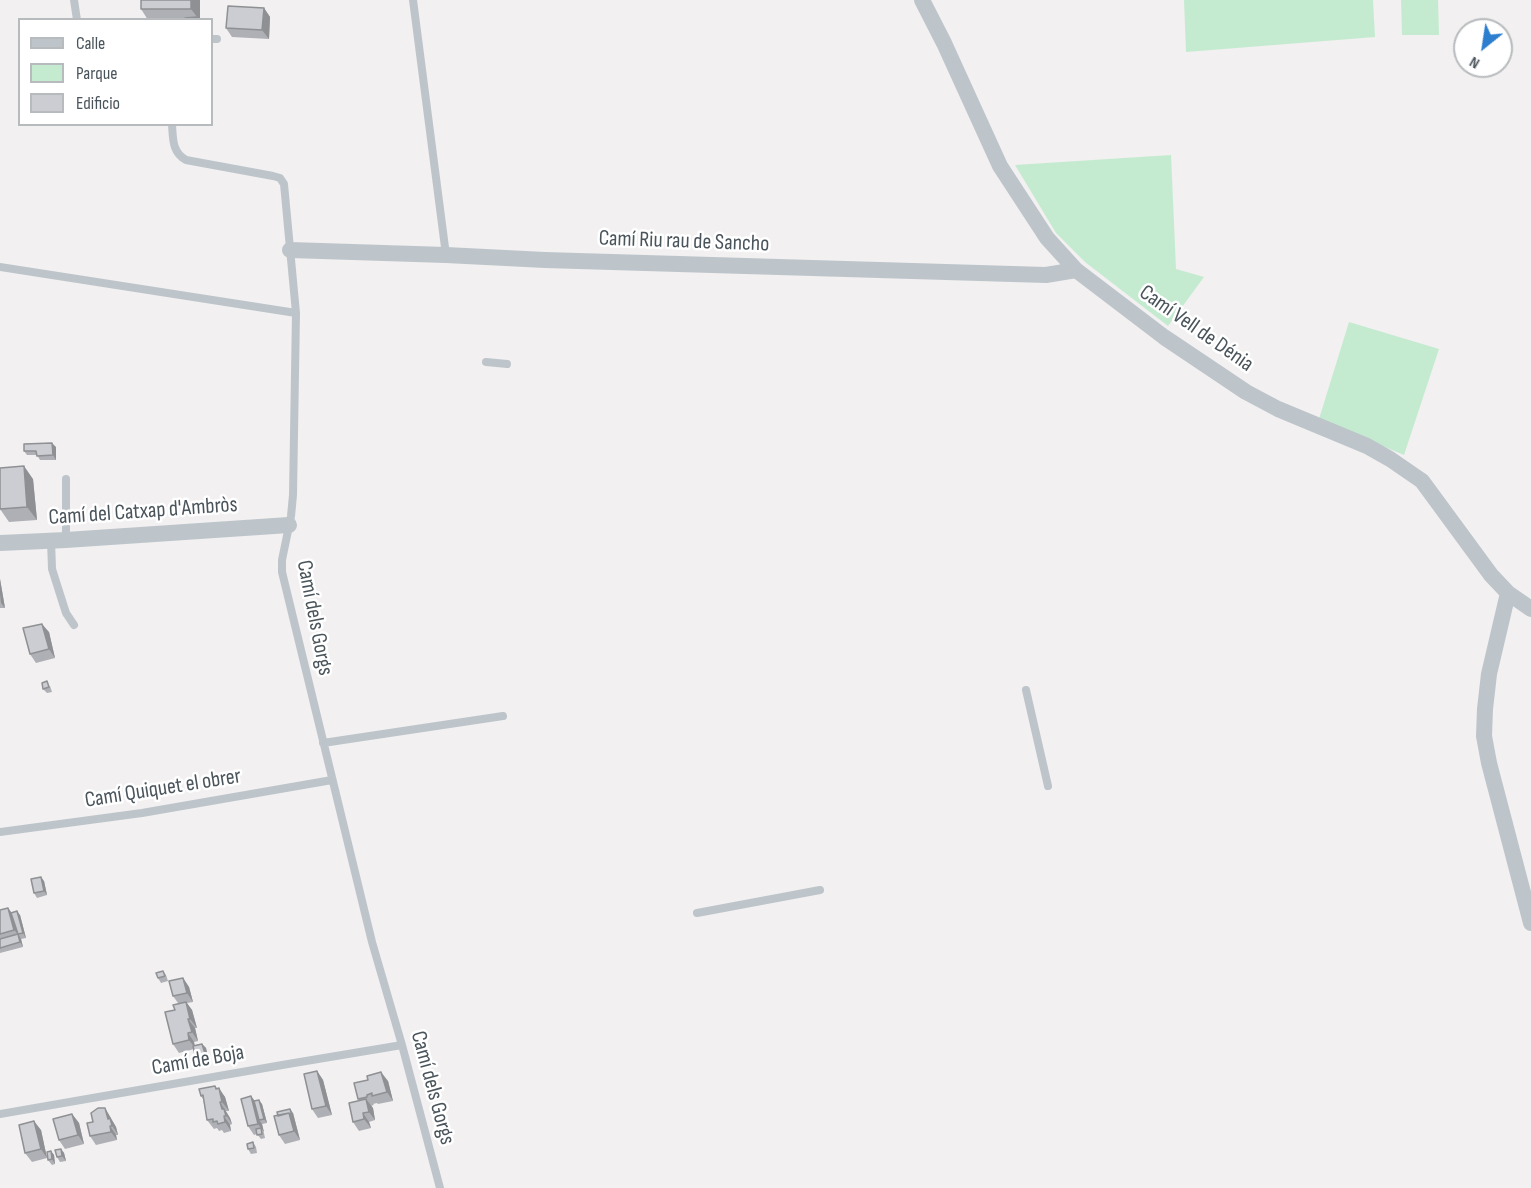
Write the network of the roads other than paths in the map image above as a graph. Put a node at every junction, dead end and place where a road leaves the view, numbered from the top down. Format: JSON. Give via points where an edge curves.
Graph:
{"nodes":[{"id":1,"x":74,"y":0,"type":"edge"},
{"id":2,"x":413,"y":0,"type":"edge"},
{"id":3,"x":922,"y":0,"type":"edge"},
{"id":4,"x":77,"y":18,"type":"edge"},
{"id":5,"x":172,"y":126,"type":"edge"},
{"id":6,"x":290,"y":250,"type":"junction"},
{"id":7,"x":446,"y":255,"type":"junction"},
{"id":8,"x":0,"y":267,"type":"edge"},
{"id":9,"x":1076,"y":270,"type":"junction"},
{"id":10,"x":296,"y":313,"type":"junction"},
{"id":11,"x":486,"y":362,"type":"dead end"},
{"id":12,"x":507,"y":364,"type":"dead end"},
{"id":13,"x":66,"y":479,"type":"dead end"},
{"id":14,"x":289,"y":525,"type":"junction"},
{"id":15,"x":59,"y":540,"type":"junction"},
{"id":16,"x":0,"y":543,"type":"edge"},
{"id":17,"x":1508,"y":593,"type":"junction"},
{"id":18,"x":1531,"y":609,"type":"edge"},
{"id":19,"x":74,"y":625,"type":"dead end"},
{"id":20,"x":1026,"y":690,"type":"dead end"},
{"id":21,"x":503,"y":716,"type":"dead end"},
{"id":22,"x":322,"y":743,"type":"junction"},
{"id":23,"x":332,"y":780,"type":"junction"},
{"id":24,"x":1048,"y":786,"type":"dead end"},
{"id":25,"x":0,"y":832,"type":"edge"},
{"id":26,"x":820,"y":890,"type":"dead end"},
{"id":27,"x":697,"y":913,"type":"dead end"},
{"id":28,"x":1531,"y":923,"type":"edge"},
{"id":29,"x":402,"y":1045,"type":"junction"},
{"id":30,"x":0,"y":1114,"type":"edge"},
{"id":31,"x":440,"y":1188,"type":"edge"}],
"edges":[{"from":1,"to":4,"type":"lane"},
{"from":2,"to":7,"type":"lane"},
{"from":3,"to":9,"type":"street","name":"Camí Vell de Dénia","via":[[1000,166],[1047,238]]},
{"from":5,"to":6,"type":"lane","name":"Camí dels Gorgs","via":[[174,147],[186,160],[280,178],[284,184]]},
{"from":6,"to":7,"type":"street","name":"Camí Riu rau de Sancho"},
{"from":6,"to":10,"type":"lane","name":"Camí dels Gorgs"},
{"from":7,"to":9,"type":"street","name":"Camí Riu rau de Sancho","via":[[1046,275]]},
{"from":8,"to":10,"type":"lane"},
{"from":9,"to":17,"type":"street","name":"Camí Vell de Dénia","via":[[1164,337],[1246,392],[1367,446],[1410,471],[1422,481]]},
{"from":10,"to":14,"type":"lane","name":"Camí dels Gorgs","via":[[293,495]]},
{"from":11,"to":12,"type":"lane"},
{"from":13,"to":15,"type":"lane"},
{"from":14,"to":15,"type":"street","name":"Camí del Catxap d'Ambròs"},
{"from":14,"to":22,"type":"lane","name":"Camí dels Gorgs","via":[[282,572]]},
{"from":15,"to":16,"type":"street","name":"Camí del Catxap d'Ambròs"},
{"from":15,"to":19,"type":"lane","via":[[52,569],[66,613]]},
{"from":17,"to":18,"type":"street","name":"Camí Vell de Dénia"},
{"from":17,"to":28,"type":"street","via":[[1489,674],[1484,736]]},
{"from":20,"to":24,"type":"lane"},
{"from":21,"to":22,"type":"lane"},
{"from":22,"to":23,"type":"lane","name":"Camí dels Gorgs"},
{"from":23,"to":25,"type":"lane","name":"Camí Quiquet el obrer","via":[[142,813]]},
{"from":23,"to":29,"type":"lane","name":"Camí dels Gorgs"},
{"from":26,"to":27,"type":"lane"},
{"from":29,"to":30,"type":"lane","name":"Camí de Boja"},
{"from":29,"to":31,"type":"lane","name":"Camí dels Gorgs"}]}
